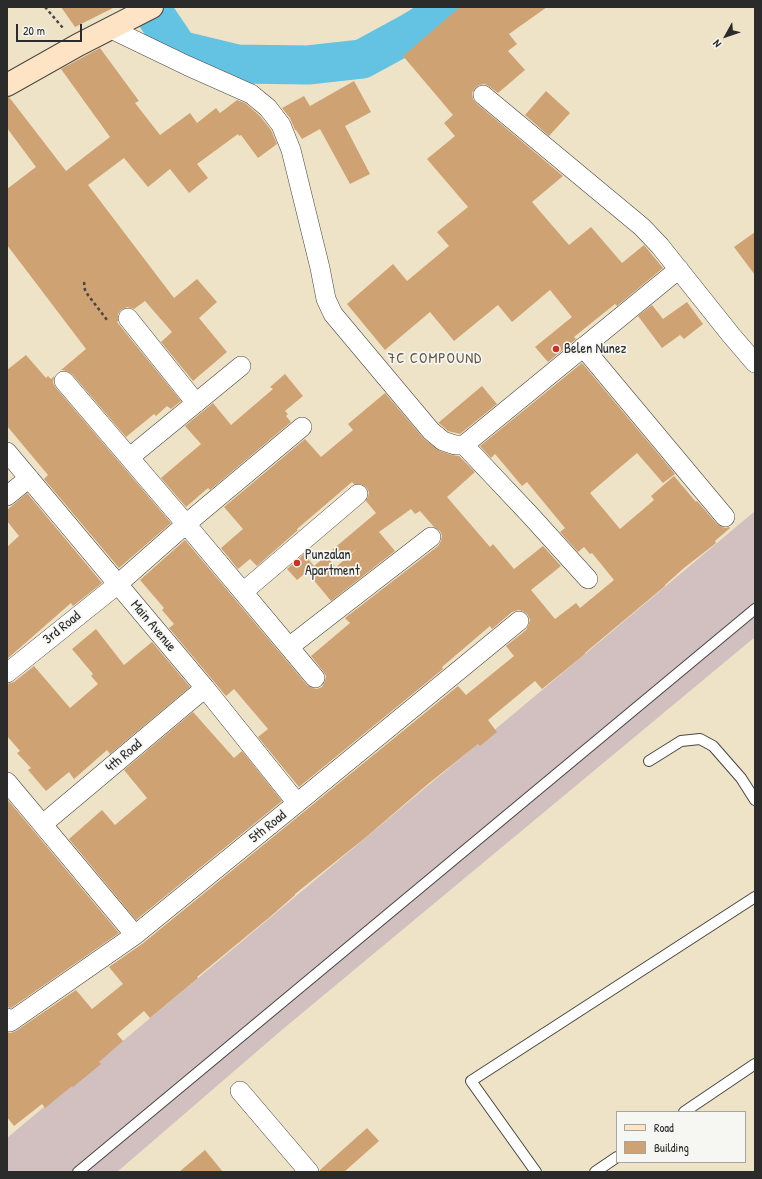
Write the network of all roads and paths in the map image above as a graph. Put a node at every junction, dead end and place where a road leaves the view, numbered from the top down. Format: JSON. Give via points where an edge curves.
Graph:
{"nodes":[{"id":1,"x":45,"y":7,"type":"edge"},
{"id":2,"x":152,"y":7,"type":"edge"},
{"id":3,"x":117,"y":24,"type":"junction"},
{"id":4,"x":78,"y":45,"type":"junction"},
{"id":5,"x":7,"y":85,"type":"edge"},
{"id":6,"x":483,"y":95,"type":"dead end"},
{"id":7,"x":679,"y":269,"type":"junction"},
{"id":8,"x":84,"y":282,"type":"dead end"},
{"id":9,"x":128,"y":318,"type":"dead end"},
{"id":10,"x":110,"y":323,"type":"dead end"},
{"id":11,"x":583,"y":347,"type":"junction"},
{"id":12,"x":755,"y":363,"type":"edge"},
{"id":13,"x":240,"y":366,"type":"dead end"},
{"id":14,"x":64,"y":381,"type":"dead end"},
{"id":15,"x":196,"y":402,"type":"junction"},
{"id":16,"x":302,"y":427,"type":"dead end"},
{"id":17,"x":464,"y":445,"type":"junction"},
{"id":18,"x":7,"y":452,"type":"edge"},
{"id":19,"x":130,"y":457,"type":"junction"},
{"id":20,"x":29,"y":478,"type":"junction"},
{"id":21,"x":358,"y":494,"type":"dead end"},
{"id":22,"x":7,"y":496,"type":"edge"},
{"id":23,"x":725,"y":517,"type":"dead end"},
{"id":24,"x":186,"y":524,"type":"junction"},
{"id":25,"x":431,"y":537,"type":"dead end"},
{"id":26,"x":588,"y":579,"type":"dead end"},
{"id":27,"x":118,"y":584,"type":"junction"},
{"id":28,"x":243,"y":592,"type":"junction"},
{"id":29,"x":755,"y":609,"type":"edge"},
{"id":30,"x":519,"y":621,"type":"dead end"},
{"id":31,"x":289,"y":647,"type":"junction"},
{"id":32,"x":7,"y":673,"type":"edge"},
{"id":33,"x":315,"y":678,"type":"dead end"},
{"id":34,"x":205,"y":688,"type":"junction"},
{"id":35,"x":649,"y":761,"type":"dead end"},
{"id":36,"x":7,"y":782,"type":"edge"},
{"id":37,"x":755,"y":800,"type":"edge"},
{"id":38,"x":297,"y":803,"type":"junction"},
{"id":39,"x":43,"y":824,"type":"junction"},
{"id":40,"x":755,"y":897,"type":"edge"},
{"id":41,"x":135,"y":935,"type":"junction"},
{"id":42,"x":8,"y":1020,"type":"edge"},
{"id":43,"x":755,"y":1064,"type":"edge"},
{"id":44,"x":240,"y":1091,"type":"dead end"},
{"id":45,"x":685,"y":1111,"type":"edge"},
{"id":46,"x":616,"y":1158,"type":"edge"},
{"id":47,"x":78,"y":1172,"type":"edge"},
{"id":48,"x":309,"y":1172,"type":"edge"},
{"id":49,"x":536,"y":1172,"type":"edge"},
{"id":50,"x":595,"y":1172,"type":"edge"}],
"edges":[{"from":1,"to":4,"type":"path"},
{"from":2,"to":3,"type":"main road"},
{"from":3,"to":4,"type":"main road"},
{"from":3,"to":17,"type":"street","via":[[188,66],[250,94],[268,108],[280,125],[291,150],[326,299],[333,314],[442,441]]},
{"from":4,"to":5,"type":"main road"},
{"from":6,"to":7,"type":"street","via":[[642,227]]},
{"from":7,"to":11,"type":"street"},
{"from":7,"to":12,"type":"street"},
{"from":8,"to":10,"type":"path","via":[[88,295]]},
{"from":9,"to":15,"type":"street"},
{"from":11,"to":17,"type":"street"},
{"from":11,"to":23,"type":"street"},
{"from":13,"to":15,"type":"street"},
{"from":14,"to":19,"type":"street"},
{"from":15,"to":19,"type":"street"},
{"from":16,"to":24,"type":"street","name":"3rd Road"},
{"from":17,"to":26,"type":"street"},
{"from":18,"to":20,"type":"street","name":"Main Avenue"},
{"from":19,"to":24,"type":"street"},
{"from":20,"to":22,"type":"street"},
{"from":20,"to":27,"type":"street","name":"Main Avenue"},
{"from":21,"to":28,"type":"street"},
{"from":24,"to":27,"type":"street","name":"3rd Road"},
{"from":24,"to":28,"type":"street"},
{"from":25,"to":31,"type":"street"},
{"from":27,"to":32,"type":"street","name":"3rd Road"},
{"from":27,"to":34,"type":"street","name":"Main Avenue"},
{"from":28,"to":31,"type":"street"},
{"from":29,"to":47,"type":"lane"},
{"from":30,"to":38,"type":"street","name":"5th Road"},
{"from":31,"to":33,"type":"street"},
{"from":34,"to":38,"type":"street","name":"Main Avenue"},
{"from":34,"to":39,"type":"street","name":"4th Road"},
{"from":35,"to":37,"type":"lane","via":[[681,741],[700,739],[713,746],[741,778]]},
{"from":36,"to":39,"type":"street"},
{"from":38,"to":41,"type":"street","name":"5th Road"},
{"from":39,"to":41,"type":"street"},
{"from":40,"to":49,"type":"lane","via":[[471,1081]]},
{"from":41,"to":42,"type":"street","name":"5th Road"},
{"from":43,"to":45,"type":"lane"},
{"from":44,"to":48,"type":"street"},
{"from":46,"to":50,"type":"lane"}]}
